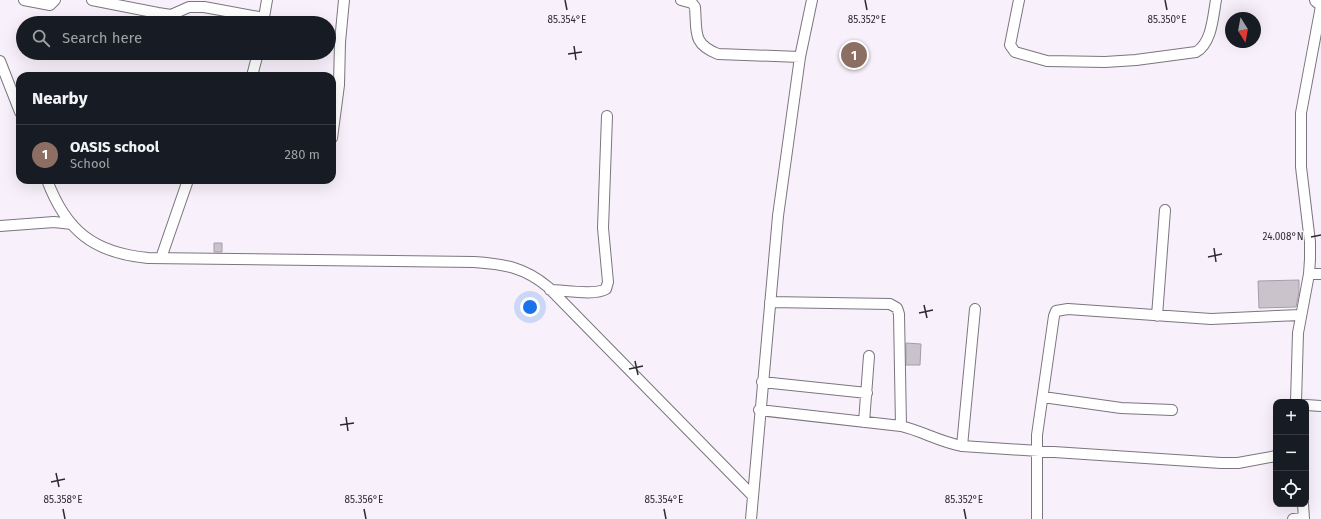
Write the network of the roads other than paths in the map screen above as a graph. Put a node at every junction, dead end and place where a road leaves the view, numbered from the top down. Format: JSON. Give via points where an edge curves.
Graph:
{"nodes":[{"id":1,"x":24,"y":0,"type":"edge"},
{"id":2,"x":55,"y":0,"type":"edge"},
{"id":3,"x":92,"y":0,"type":"edge"},
{"id":4,"x":267,"y":0,"type":"edge"},
{"id":5,"x":344,"y":0,"type":"edge"},
{"id":6,"x":681,"y":0,"type":"edge"},
{"id":7,"x":812,"y":0,"type":"edge"},
{"id":8,"x":1019,"y":0,"type":"edge"},
{"id":9,"x":1216,"y":0,"type":"edge"},
{"id":10,"x":1317,"y":0,"type":"edge"},
{"id":11,"x":1321,"y":3,"type":"edge"},
{"id":12,"x":1321,"y":6,"type":"edge"},
{"id":13,"x":246,"y":16,"type":"edge"},
{"id":14,"x":265,"y":16,"type":"edge"},
{"id":15,"x":800,"y":57,"type":"junction"},
{"id":16,"x":256,"y":60,"type":"edge"},
{"id":17,"x":0,"y":61,"type":"edge"},
{"id":18,"x":253,"y":72,"type":"edge"},
{"id":19,"x":16,"y":102,"type":"edge"},
{"id":20,"x":336,"y":112,"type":"edge"},
{"id":21,"x":607,"y":116,"type":"dead end"},
{"id":22,"x":49,"y":184,"type":"edge"},
{"id":23,"x":187,"y":184,"type":"edge"},
{"id":24,"x":1165,"y":210,"type":"dead end"},
{"id":25,"x":72,"y":224,"type":"junction"},
{"id":26,"x":0,"y":226,"type":"edge"},
{"id":27,"x":161,"y":258,"type":"junction"},
{"id":28,"x":1309,"y":274,"type":"junction"},
{"id":29,"x":1321,"y":274,"type":"edge"},
{"id":30,"x":550,"y":290,"type":"junction"},
{"id":31,"x":770,"y":302,"type":"junction"},
{"id":32,"x":976,"y":308,"type":"dead end"},
{"id":33,"x":1300,"y":315,"type":"junction"},
{"id":34,"x":1157,"y":316,"type":"junction"},
{"id":35,"x":869,"y":356,"type":"dead end"},
{"id":36,"x":762,"y":382,"type":"junction"},
{"id":37,"x":866,"y":393,"type":"junction"},
{"id":38,"x":1043,"y":397,"type":"junction"},
{"id":39,"x":1296,"y":399,"type":"edge"},
{"id":40,"x":1309,"y":405,"type":"edge"},
{"id":41,"x":1321,"y":406,"type":"edge"},
{"id":42,"x":760,"y":410,"type":"junction"},
{"id":43,"x":1172,"y":410,"type":"dead end"},
{"id":44,"x":864,"y":422,"type":"junction"},
{"id":45,"x":900,"y":426,"type":"junction"},
{"id":46,"x":962,"y":446,"type":"junction"},
{"id":47,"x":1037,"y":450,"type":"junction"},
{"id":48,"x":1273,"y":456,"type":"edge"},
{"id":49,"x":752,"y":495,"type":"junction"},
{"id":50,"x":1303,"y":507,"type":"edge"},
{"id":51,"x":1304,"y":518,"type":"edge"},
{"id":52,"x":751,"y":519,"type":"edge"},
{"id":53,"x":1037,"y":519,"type":"edge"},
{"id":54,"x":1293,"y":519,"type":"edge"}],
"edges":[{"from":1,"to":2,"type":"street","via":[[50,5]]},
{"from":3,"to":13,"type":"street","via":[[171,15],[190,7],[204,7]]},
{"from":4,"to":14,"type":"street"},
{"from":5,"to":20,"type":"street","via":[[340,36],[340,85]]},
{"from":6,"to":15,"type":"street","via":[[692,3],[697,39],[709,51],[718,54]]},
{"from":7,"to":15,"type":"street"},
{"from":8,"to":9,"type":"street","via":[[1010,45],[1015,52],[1047,61],[1105,62],[1196,52],[1206,42]]},
{"from":10,"to":11,"type":"main road"},
{"from":12,"to":28,"type":"street","via":[[1301,113],[1301,167],[1310,242]]},
{"from":15,"to":31,"type":"street","via":[[778,216]]},
{"from":16,"to":18,"type":"street"},
{"from":17,"to":19,"type":"street"},
{"from":21,"to":30,"type":"street","via":[[603,228],[608,282],[606,289],[594,292]]},
{"from":22,"to":25,"type":"street"},
{"from":23,"to":27,"type":"street"},
{"from":24,"to":34,"type":"street"},
{"from":25,"to":26,"type":"street","via":[[54,222]]},
{"from":25,"to":27,"type":"street","via":[[92,243],[107,250],[125,256]]},
{"from":27,"to":30,"type":"street","via":[[502,264],[537,278]]},
{"from":28,"to":29,"type":"street"},
{"from":28,"to":33,"type":"street"},
{"from":30,"to":49,"type":"street"},
{"from":31,"to":36,"type":"street"},
{"from":31,"to":45,"type":"street","via":[[890,304],[897,308]]},
{"from":32,"to":46,"type":"street"},
{"from":33,"to":34,"type":"street","via":[[1211,319]]},
{"from":33,"to":39,"type":"street"},
{"from":34,"to":38,"type":"street","via":[[1068,309],[1056,311]]},
{"from":35,"to":37,"type":"street"},
{"from":36,"to":37,"type":"street"},
{"from":36,"to":42,"type":"street"},
{"from":37,"to":44,"type":"street"},
{"from":38,"to":43,"type":"street","via":[[1121,408]]},
{"from":38,"to":47,"type":"street"},
{"from":40,"to":41,"type":"street"},
{"from":42,"to":44,"type":"street"},
{"from":42,"to":49,"type":"street"},
{"from":44,"to":45,"type":"street"},
{"from":45,"to":46,"type":"street","via":[[914,429],[949,444]]},
{"from":46,"to":47,"type":"street"},
{"from":47,"to":48,"type":"street","via":[[1221,463]]},
{"from":47,"to":53,"type":"street"},
{"from":49,"to":52,"type":"street"},
{"from":50,"to":51,"type":"street"},
{"from":51,"to":54,"type":"street"}]}
